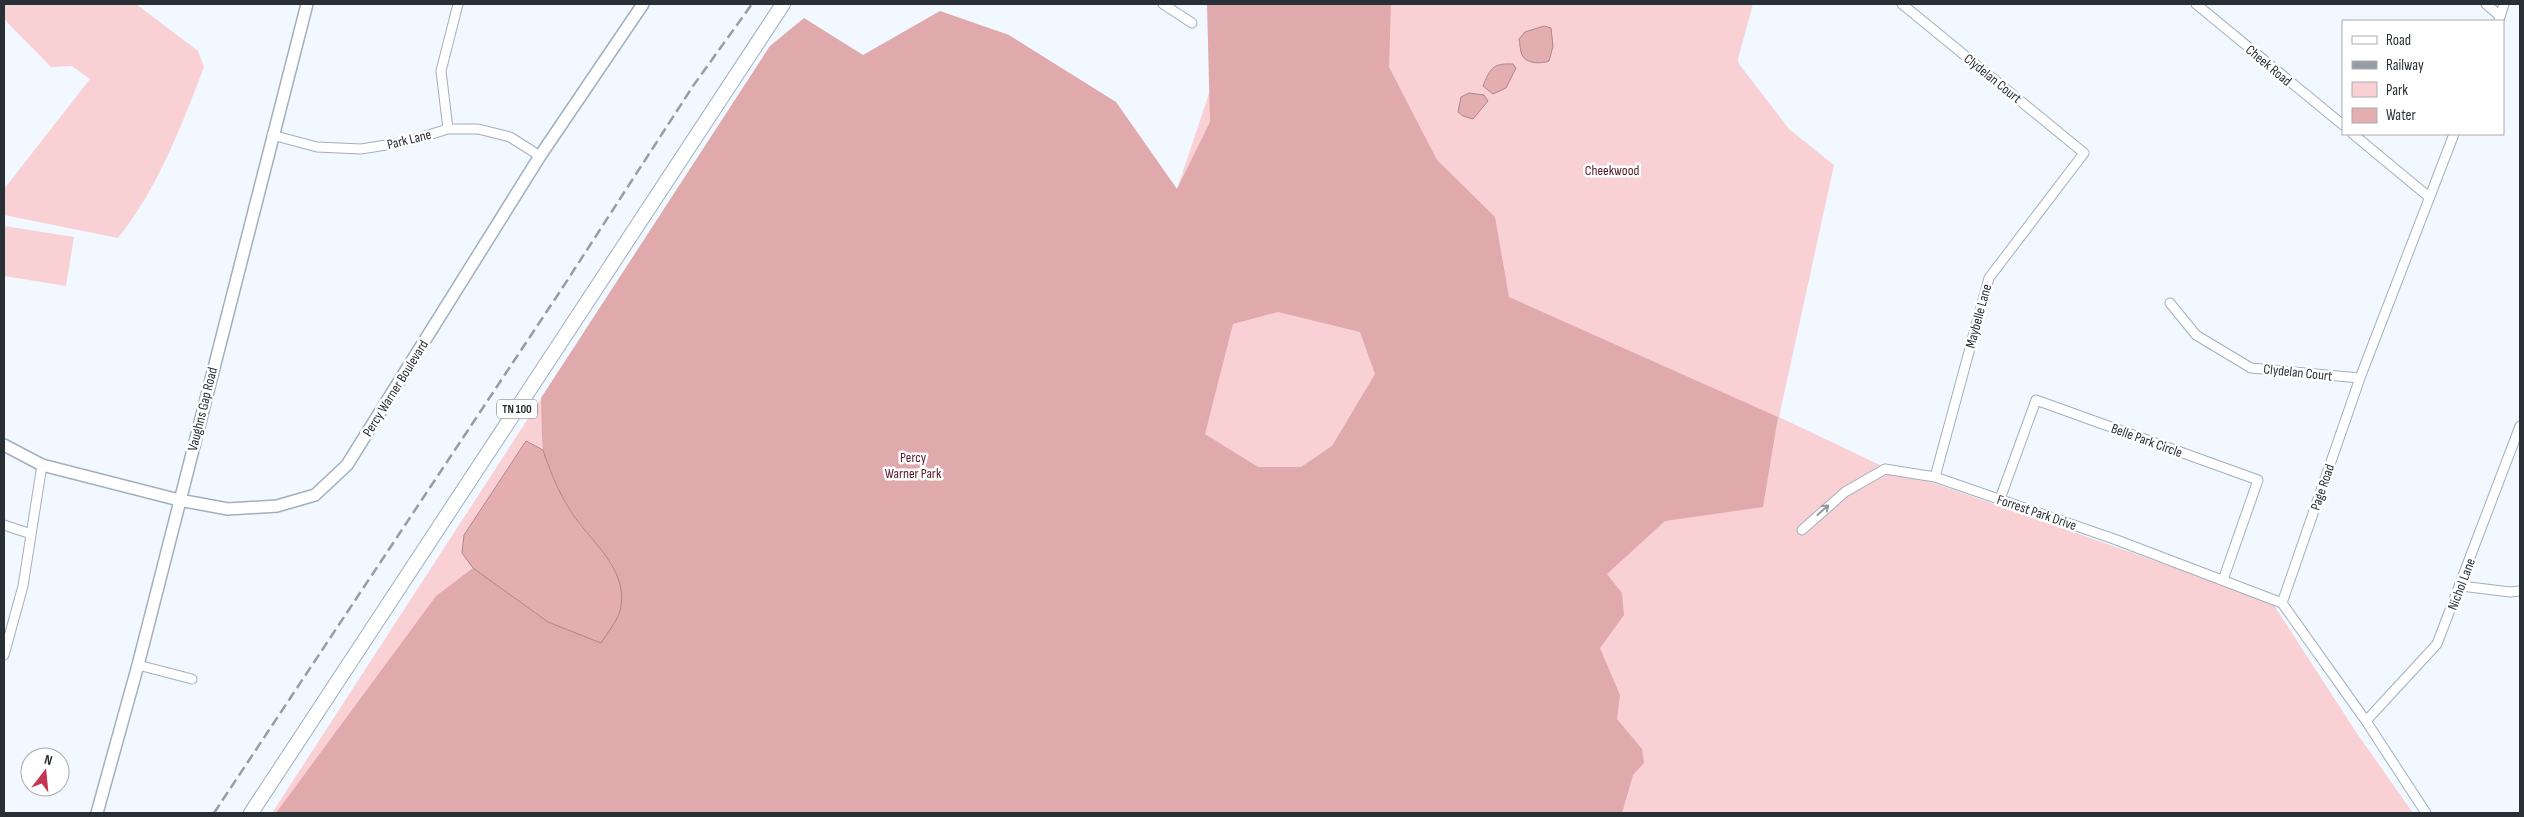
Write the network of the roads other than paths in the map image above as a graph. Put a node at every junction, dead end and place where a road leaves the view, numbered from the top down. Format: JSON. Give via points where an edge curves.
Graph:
{"nodes":[{"id":1,"x":306,"y":4,"type":"edge"},
{"id":2,"x":458,"y":4,"type":"edge"},
{"id":3,"x":644,"y":4,"type":"edge"},
{"id":4,"x":783,"y":4,"type":"edge"},
{"id":5,"x":1163,"y":4,"type":"edge"},
{"id":6,"x":1902,"y":4,"type":"edge"},
{"id":7,"x":2196,"y":4,"type":"edge"},
{"id":8,"x":2486,"y":4,"type":"edge"},
{"id":9,"x":2504,"y":4,"type":"edge"},
{"id":10,"x":2499,"y":19,"type":"edge"},
{"id":11,"x":1192,"y":23,"type":"dead end"},
{"id":12,"x":2342,"y":124,"type":"edge"},
{"id":13,"x":448,"y":129,"type":"junction"},
{"id":14,"x":272,"y":135,"type":"junction"},
{"id":15,"x":2354,"y":135,"type":"edge"},
{"id":16,"x":2454,"y":135,"type":"edge"},
{"id":17,"x":2084,"y":153,"type":"joint"},
{"id":18,"x":540,"y":156,"type":"junction"},
{"id":19,"x":2429,"y":197,"type":"junction"},
{"id":20,"x":2170,"y":303,"type":"dead end"},
{"id":21,"x":2360,"y":378,"type":"junction"},
{"id":22,"x":2520,"y":426,"type":"edge"},
{"id":23,"x":4,"y":445,"type":"edge"},
{"id":24,"x":42,"y":465,"type":"junction"},
{"id":25,"x":1935,"y":477,"type":"junction"},
{"id":26,"x":2000,"y":499,"type":"junction"},
{"id":27,"x":179,"y":500,"type":"junction"},
{"id":28,"x":4,"y":525,"type":"edge"},
{"id":29,"x":1802,"y":530,"type":"dead end"},
{"id":30,"x":31,"y":534,"type":"junction"},
{"id":31,"x":2223,"y":580,"type":"junction"},
{"id":32,"x":2461,"y":586,"type":"junction"},
{"id":33,"x":2520,"y":591,"type":"edge"},
{"id":34,"x":2282,"y":603,"type":"junction"},
{"id":35,"x":4,"y":655,"type":"edge"},
{"id":36,"x":138,"y":665,"type":"junction"},
{"id":37,"x":192,"y":680,"type":"dead end"},
{"id":38,"x":2366,"y":721,"type":"junction"},
{"id":39,"x":97,"y":813,"type":"edge"},
{"id":40,"x":252,"y":813,"type":"edge"},
{"id":41,"x":2426,"y":813,"type":"edge"}],
"edges":[{"from":1,"to":14,"type":"street","name":"Vaughns Gap Road"},
{"from":2,"to":13,"type":"street","via":[[441,71]]},
{"from":3,"to":18,"type":"street","name":"Percy Warner Boulevard"},
{"from":4,"to":40,"type":"main road","number":"TN 100"},
{"from":5,"to":11,"type":"street"},
{"from":6,"to":17,"type":"street","name":"Clydelan Court"},
{"from":7,"to":12,"type":"street","name":"Cheek Road"},
{"from":8,"to":10,"type":"street"},
{"from":9,"to":10,"type":"street"},
{"from":13,"to":14,"type":"street","name":"Park Lane","via":[[405,142],[361,149],[317,147]]},
{"from":13,"to":18,"type":"street","name":"Park Lane","via":[[478,129],[510,137]]},
{"from":14,"to":27,"type":"street","name":"Vaughns Gap Road"},
{"from":15,"to":19,"type":"street"},
{"from":16,"to":19,"type":"street","name":"Page Road"},
{"from":17,"to":25,"type":"street","name":"Maybelle Lane","via":[[1988,278]]},
{"from":18,"to":27,"type":"street","name":"Percy Warner Boulevard","via":[[347,465],[315,495],[277,506],[228,509]]},
{"from":19,"to":21,"type":"street","name":"Page Road"},
{"from":20,"to":21,"type":"street","name":"Clydelan Court","via":[[2196,335],[2251,368]]},
{"from":21,"to":34,"type":"street","name":"Page Road"},
{"from":22,"to":32,"type":"street","name":"Nichol Lane"},
{"from":23,"to":24,"type":"street","name":"Percy Warner Boulevard"},
{"from":24,"to":27,"type":"street","name":"Percy Warner Boulevard"},
{"from":24,"to":30,"type":"street"},
{"from":25,"to":26,"type":"street","name":"Forrest Park Drive"},
{"from":29,"to":25,"type":"street","name":"Forrest Park Drive","one_way":true,"via":[[1846,492],[1885,469]]},
{"from":26,"to":31,"type":"street","name":"Forrest Park Drive"},
{"from":26,"to":31,"type":"street","name":"Belle Park Circle","via":[[2036,400],[2258,480]]},
{"from":27,"to":36,"type":"street","name":"Vaughns Gap Road"},
{"from":28,"to":30,"type":"street"},
{"from":30,"to":35,"type":"street","via":[[24,586]]},
{"from":31,"to":34,"type":"street","name":"Forrest Park Drive"},
{"from":32,"to":33,"type":"street"},
{"from":32,"to":38,"type":"street","name":"Nichol Lane","via":[[2437,644]]},
{"from":34,"to":38,"type":"street"},
{"from":36,"to":37,"type":"street"},
{"from":36,"to":39,"type":"street","name":"Vaughns Gap Road"},
{"from":38,"to":41,"type":"street"}]}
